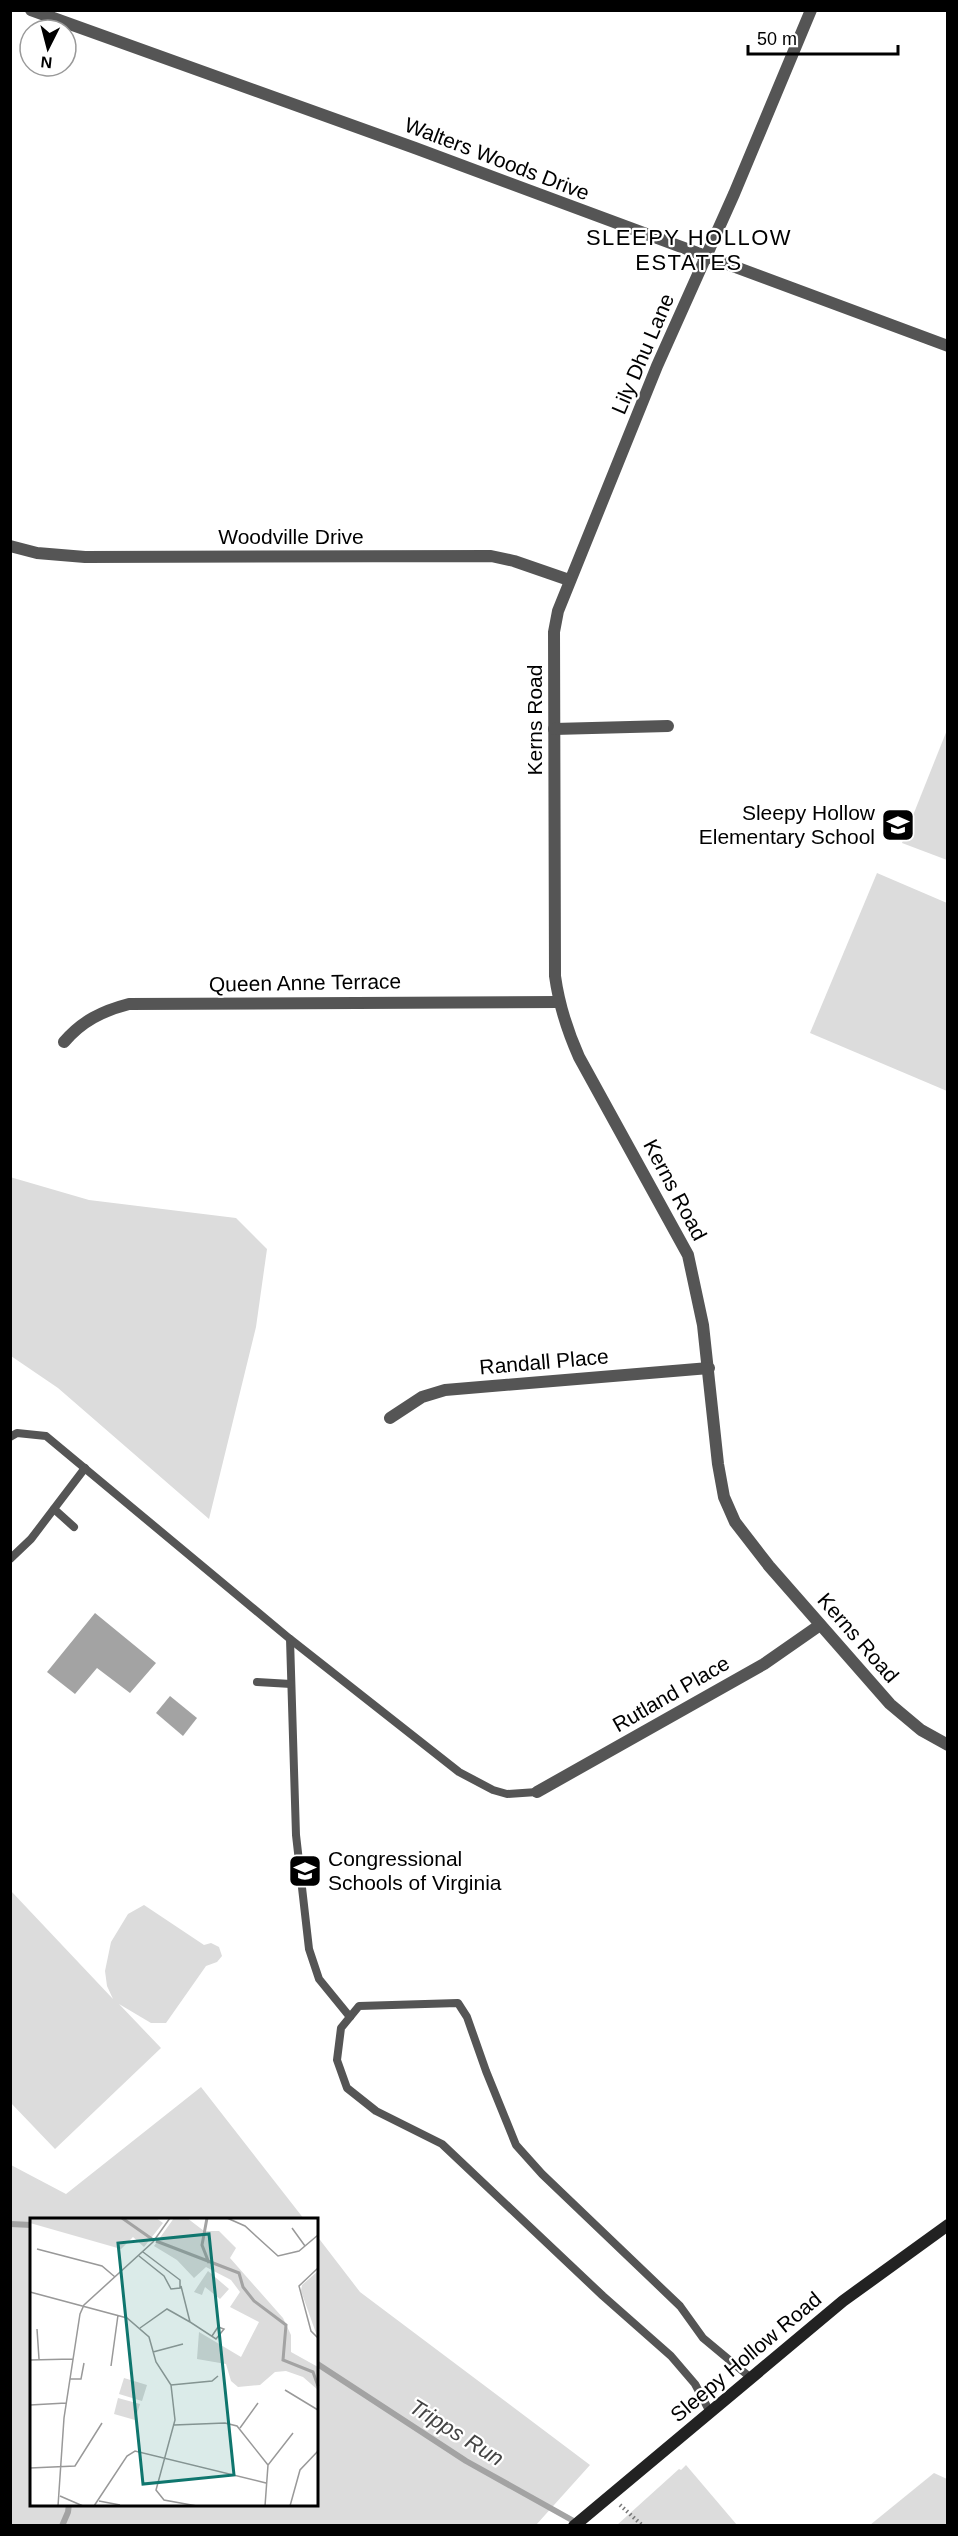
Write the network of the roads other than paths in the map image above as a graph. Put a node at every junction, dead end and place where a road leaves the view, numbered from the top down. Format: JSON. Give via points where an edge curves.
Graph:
{"nodes":[{"id":1,"x":31,"y":10,"type":"edge"},
{"id":2,"x":811,"y":10,"type":"edge"},
{"id":3,"x":706,"y":257,"type":"junction"},
{"id":4,"x":948,"y":346,"type":"edge"},
{"id":5,"x":10,"y":546,"type":"edge"},
{"id":6,"x":569,"y":580,"type":"junction"},
{"id":7,"x":668,"y":726,"type":"dead end"},
{"id":8,"x":554,"y":729,"type":"junction"},
{"id":9,"x":558,"y":1002,"type":"junction"},
{"id":10,"x":64,"y":1042,"type":"dead end"},
{"id":11,"x":709,"y":1368,"type":"junction"},
{"id":12,"x":390,"y":1418,"type":"dead end"},
{"id":13,"x":10,"y":1437,"type":"edge"},
{"id":14,"x":85,"y":1468,"type":"junction"},
{"id":15,"x":54,"y":1509,"type":"junction"},
{"id":16,"x":74,"y":1527,"type":"dead end"},
{"id":17,"x":10,"y":1559,"type":"edge"},
{"id":18,"x":820,"y":1625,"type":"junction"},
{"id":19,"x":290,"y":1639,"type":"junction"},
{"id":20,"x":257,"y":1682,"type":"dead end"},
{"id":21,"x":291,"y":1684,"type":"junction"},
{"id":22,"x":948,"y":1745,"type":"edge"},
{"id":23,"x":537,"y":1792,"type":"joint"},
{"id":24,"x":350,"y":2017,"type":"junction"},
{"id":25,"x":948,"y":2225,"type":"edge"},
{"id":26,"x":751,"y":2378,"type":"junction"},
{"id":27,"x":710,"y":2412,"type":"junction"},
{"id":28,"x":574,"y":2526,"type":"edge"}],
"edges":[{"from":1,"to":3,"type":"street","name":"Walters Woods Drive"},
{"from":2,"to":3,"type":"street","name":"Lily Dhu Lane"},
{"from":3,"to":4,"type":"street","name":"Walters Woods Drive"},
{"from":3,"to":6,"type":"street","name":"Lily Dhu Lane"},
{"from":5,"to":6,"type":"street","name":"Woodville Drive","via":[[37,553],[85,557],[470,555],[514,561]]},
{"from":6,"to":8,"type":"street","name":"Kerns Road","via":[[554,632]]},
{"from":7,"to":8,"type":"street"},
{"from":8,"to":9,"type":"street","name":"Kerns Road"},
{"from":9,"to":10,"type":"street","name":"Queen Anne Terrace","via":[[129,1004],[91,1017]]},
{"from":9,"to":11,"type":"street","name":"Kerns Road","via":[[579,1057],[688,1255]]},
{"from":11,"to":12,"type":"street","name":"Randall Place","via":[[445,1390],[422,1397]]},
{"from":11,"to":18,"type":"street","name":"Kerns Road","via":[[724,1497],[735,1522]]},
{"from":13,"to":14,"type":"lane","via":[[17,1433],[46,1436]]},
{"from":14,"to":15,"type":"lane"},
{"from":14,"to":19,"type":"lane"},
{"from":15,"to":16,"type":"lane"},
{"from":15,"to":17,"type":"lane"},
{"from":18,"to":22,"type":"street","name":"Kerns Road","via":[[890,1704],[921,1730]]},
{"from":18,"to":23,"type":"street","name":"Rutland Place","via":[[765,1664]]},
{"from":19,"to":21,"type":"lane"},
{"from":19,"to":23,"type":"lane","via":[[459,1772],[507,1794]]},
{"from":20,"to":21,"type":"lane"},
{"from":21,"to":24,"type":"lane","via":[[296,1835],[309,1949],[319,1979]]},
{"from":24,"to":26,"type":"lane","via":[[359,2006],[458,2003],[516,2145],[680,2306],[703,2338]]},
{"from":24,"to":27,"type":"lane","via":[[341,2028],[337,2060],[347,2088],[376,2111],[442,2144],[671,2356],[695,2384]]},
{"from":25,"to":26,"type":"main road","name":"Sleepy Hollow Road","via":[[843,2301]]},
{"from":26,"to":27,"type":"main road","name":"Sleepy Hollow Road"},
{"from":27,"to":28,"type":"main road","name":"Sleepy Hollow Road"}]}
